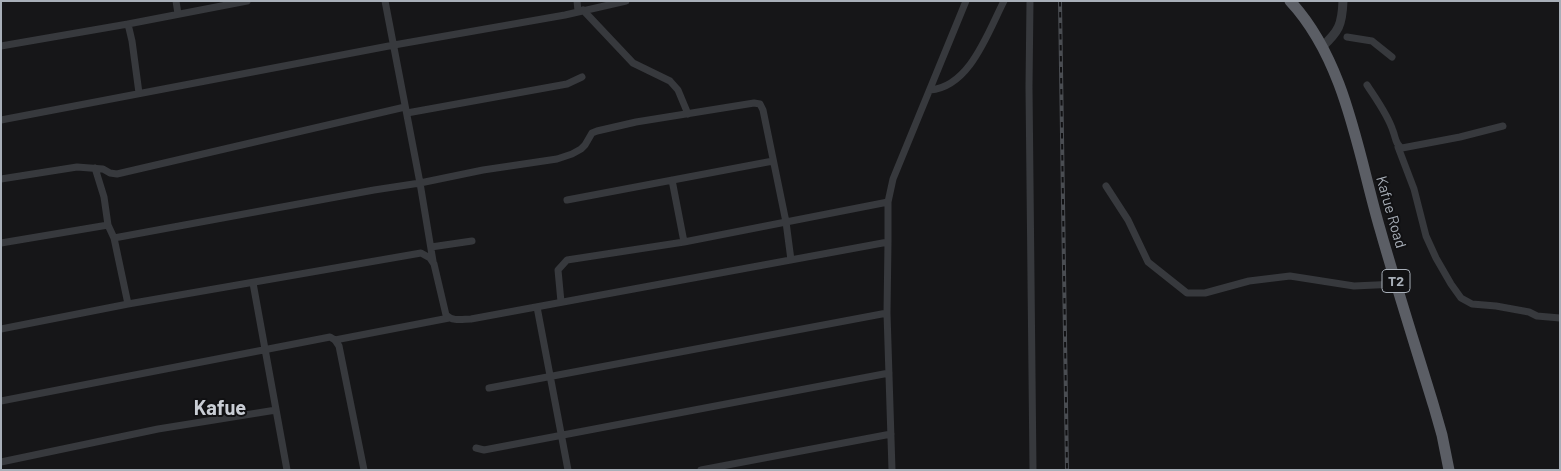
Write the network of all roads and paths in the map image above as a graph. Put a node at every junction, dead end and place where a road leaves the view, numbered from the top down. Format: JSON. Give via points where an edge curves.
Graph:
{"nodes":[{"id":1,"x":176,"y":1,"type":"edge"},
{"id":2,"x":247,"y":1,"type":"edge"},
{"id":3,"x":386,"y":1,"type":"edge"},
{"id":4,"x":577,"y":1,"type":"edge"},
{"id":5,"x":626,"y":1,"type":"edge"},
{"id":6,"x":966,"y":1,"type":"edge"},
{"id":7,"x":1004,"y":1,"type":"edge"},
{"id":8,"x":1030,"y":1,"type":"edge"},
{"id":9,"x":1290,"y":1,"type":"edge"},
{"id":10,"x":1343,"y":1,"type":"edge"},
{"id":11,"x":581,"y":11,"type":"junction"},
{"id":12,"x":178,"y":14,"type":"junction"},
{"id":13,"x":128,"y":24,"type":"junction"},
{"id":14,"x":1348,"y":37,"type":"dead end"},
{"id":15,"x":394,"y":45,"type":"junction"},
{"id":16,"x":1,"y":46,"type":"edge"},
{"id":17,"x":1322,"y":47,"type":"junction"},
{"id":18,"x":1392,"y":57,"type":"dead end"},
{"id":19,"x":582,"y":77,"type":"dead end"},
{"id":20,"x":1367,"y":85,"type":"dead end"},
{"id":21,"x":930,"y":90,"type":"junction"},
{"id":22,"x":139,"y":93,"type":"junction"},
{"id":23,"x":406,"y":110,"type":"junction"},
{"id":24,"x":688,"y":114,"type":"junction"},
{"id":25,"x":1,"y":120,"type":"edge"},
{"id":26,"x":1503,"y":126,"type":"dead end"},
{"id":27,"x":1398,"y":147,"type":"junction"},
{"id":28,"x":773,"y":161,"type":"junction"},
{"id":29,"x":95,"y":168,"type":"junction"},
{"id":30,"x":1,"y":179,"type":"edge"},
{"id":31,"x":672,"y":180,"type":"junction"},
{"id":32,"x":420,"y":184,"type":"junction"},
{"id":33,"x":1106,"y":186,"type":"dead end"},
{"id":34,"x":567,"y":200,"type":"dead end"},
{"id":35,"x":888,"y":202,"type":"junction"},
{"id":36,"x":786,"y":222,"type":"junction"},
{"id":37,"x":108,"y":225,"type":"junction"},
{"id":38,"x":114,"y":238,"type":"junction"},
{"id":39,"x":472,"y":241,"type":"dead end"},
{"id":40,"x":684,"y":242,"type":"junction"},
{"id":41,"x":888,"y":242,"type":"junction"},
{"id":42,"x":1,"y":243,"type":"edge"},
{"id":43,"x":431,"y":248,"type":"junction"},
{"id":44,"x":791,"y":260,"type":"junction"},
{"id":45,"x":433,"y":261,"type":"junction"},
{"id":46,"x":253,"y":283,"type":"junction"},
{"id":47,"x":1397,"y":284,"type":"junction"},
{"id":48,"x":561,"y":302,"type":"junction"},
{"id":49,"x":128,"y":304,"type":"junction"},
{"id":50,"x":537,"y":308,"type":"junction"},
{"id":51,"x":887,"y":313,"type":"junction"},
{"id":52,"x":449,"y":318,"type":"junction"},
{"id":53,"x":1560,"y":318,"type":"edge"},
{"id":54,"x":1,"y":329,"type":"edge"},
{"id":55,"x":335,"y":340,"type":"junction"},
{"id":56,"x":265,"y":350,"type":"junction"},
{"id":57,"x":889,"y":374,"type":"junction"},
{"id":58,"x":551,"y":376,"type":"junction"},
{"id":59,"x":489,"y":388,"type":"dead end"},
{"id":60,"x":1,"y":401,"type":"edge"},
{"id":61,"x":276,"y":410,"type":"junction"},
{"id":62,"x":891,"y":434,"type":"junction"},
{"id":63,"x":561,"y":436,"type":"junction"},
{"id":64,"x":476,"y":448,"type":"dead end"},
{"id":65,"x":1,"y":462,"type":"edge"},
{"id":66,"x":287,"y":470,"type":"edge"},
{"id":67,"x":364,"y":470,"type":"edge"},
{"id":68,"x":568,"y":470,"type":"edge"},
{"id":69,"x":701,"y":470,"type":"edge"},
{"id":70,"x":892,"y":470,"type":"edge"},
{"id":71,"x":1033,"y":470,"type":"edge"},
{"id":72,"x":1448,"y":470,"type":"edge"}],
"edges":[{"from":1,"to":12,"type":"street"},
{"from":2,"to":12,"type":"street"},
{"from":3,"to":15,"type":"street"},
{"from":4,"to":11,"type":"street"},
{"from":5,"to":11,"type":"street"},
{"from":6,"to":21,"type":"street"},
{"from":7,"to":21,"type":"street","via":[[965,71],[946,86]]},
{"from":8,"to":71,"type":"street"},
{"from":9,"to":17,"type":"highway","name":"Kafue Road","number":"T2"},
{"from":10,"to":17,"type":"street","via":[[1343,14],[1336,33]]},
{"from":11,"to":15,"type":"street"},
{"from":11,"to":24,"type":"street","via":[[633,63],[675,85]]},
{"from":12,"to":13,"type":"street"},
{"from":13,"to":16,"type":"street"},
{"from":13,"to":22,"type":"street"},
{"from":14,"to":18,"type":"street","via":[[1372,41]]},
{"from":15,"to":22,"type":"street"},
{"from":15,"to":23,"type":"street"},
{"from":17,"to":47,"type":"highway","name":"Kafue Road","number":"T2","via":[[1341,92]]},
{"from":19,"to":23,"type":"street","via":[[567,84]]},
{"from":20,"to":27,"type":"street","via":[[1388,120]]},
{"from":21,"to":35,"type":"street","via":[[895,175]]},
{"from":22,"to":25,"type":"street"},
{"from":23,"to":29,"type":"street","via":[[117,174]]},
{"from":23,"to":32,"type":"street"},
{"from":24,"to":28,"type":"street","via":[[760,104]]},
{"from":24,"to":32,"type":"street","via":[[597,130],[581,149],[557,159],[492,168]]},
{"from":26,"to":27,"type":"street","via":[[1418,146]]},
{"from":27,"to":53,"type":"street","via":[[1432,251],[1461,298],[1472,304]]},
{"from":28,"to":31,"type":"street"},
{"from":28,"to":36,"type":"street"},
{"from":29,"to":30,"type":"street","via":[[77,167]]},
{"from":29,"to":37,"type":"street"},
{"from":31,"to":34,"type":"street"},
{"from":31,"to":40,"type":"street"},
{"from":32,"to":38,"type":"street"},
{"from":32,"to":43,"type":"street"},
{"from":33,"to":47,"type":"street","via":[[1128,220],[1148,262],[1188,293],[1290,276],[1354,286]]},
{"from":35,"to":36,"type":"street"},
{"from":35,"to":41,"type":"street"},
{"from":36,"to":40,"type":"street"},
{"from":36,"to":44,"type":"street"},
{"from":37,"to":38,"type":"street"},
{"from":37,"to":42,"type":"street"},
{"from":38,"to":49,"type":"street"},
{"from":39,"to":43,"type":"street"},
{"from":40,"to":48,"type":"street","via":[[567,260],[558,270]]},
{"from":41,"to":44,"type":"street"},
{"from":41,"to":51,"type":"street"},
{"from":43,"to":45,"type":"street"},
{"from":44,"to":48,"type":"street"},
{"from":45,"to":46,"type":"street","via":[[421,253]]},
{"from":45,"to":52,"type":"street"},
{"from":46,"to":49,"type":"street"},
{"from":46,"to":56,"type":"street"},
{"from":47,"to":72,"type":"highway","name":"Kafue Road","number":"T2","via":[[1439,426]]},
{"from":48,"to":50,"type":"street"},
{"from":49,"to":54,"type":"street"},
{"from":50,"to":52,"type":"street","via":[[471,319]]},
{"from":50,"to":58,"type":"street"},
{"from":51,"to":57,"type":"street"},
{"from":51,"to":58,"type":"street"},
{"from":52,"to":55,"type":"street"},
{"from":55,"to":56,"type":"street","via":[[330,337]]},
{"from":55,"to":67,"type":"street","via":[[339,346]]},
{"from":56,"to":60,"type":"street"},
{"from":56,"to":61,"type":"street"},
{"from":57,"to":62,"type":"street"},
{"from":57,"to":63,"type":"street"},
{"from":58,"to":59,"type":"street"},
{"from":58,"to":63,"type":"street"},
{"from":61,"to":65,"type":"street","via":[[158,428]]},
{"from":61,"to":66,"type":"street"},
{"from":62,"to":69,"type":"street"},
{"from":62,"to":70,"type":"street"},
{"from":63,"to":64,"type":"street","via":[[484,450]]},
{"from":63,"to":68,"type":"street"}]}
